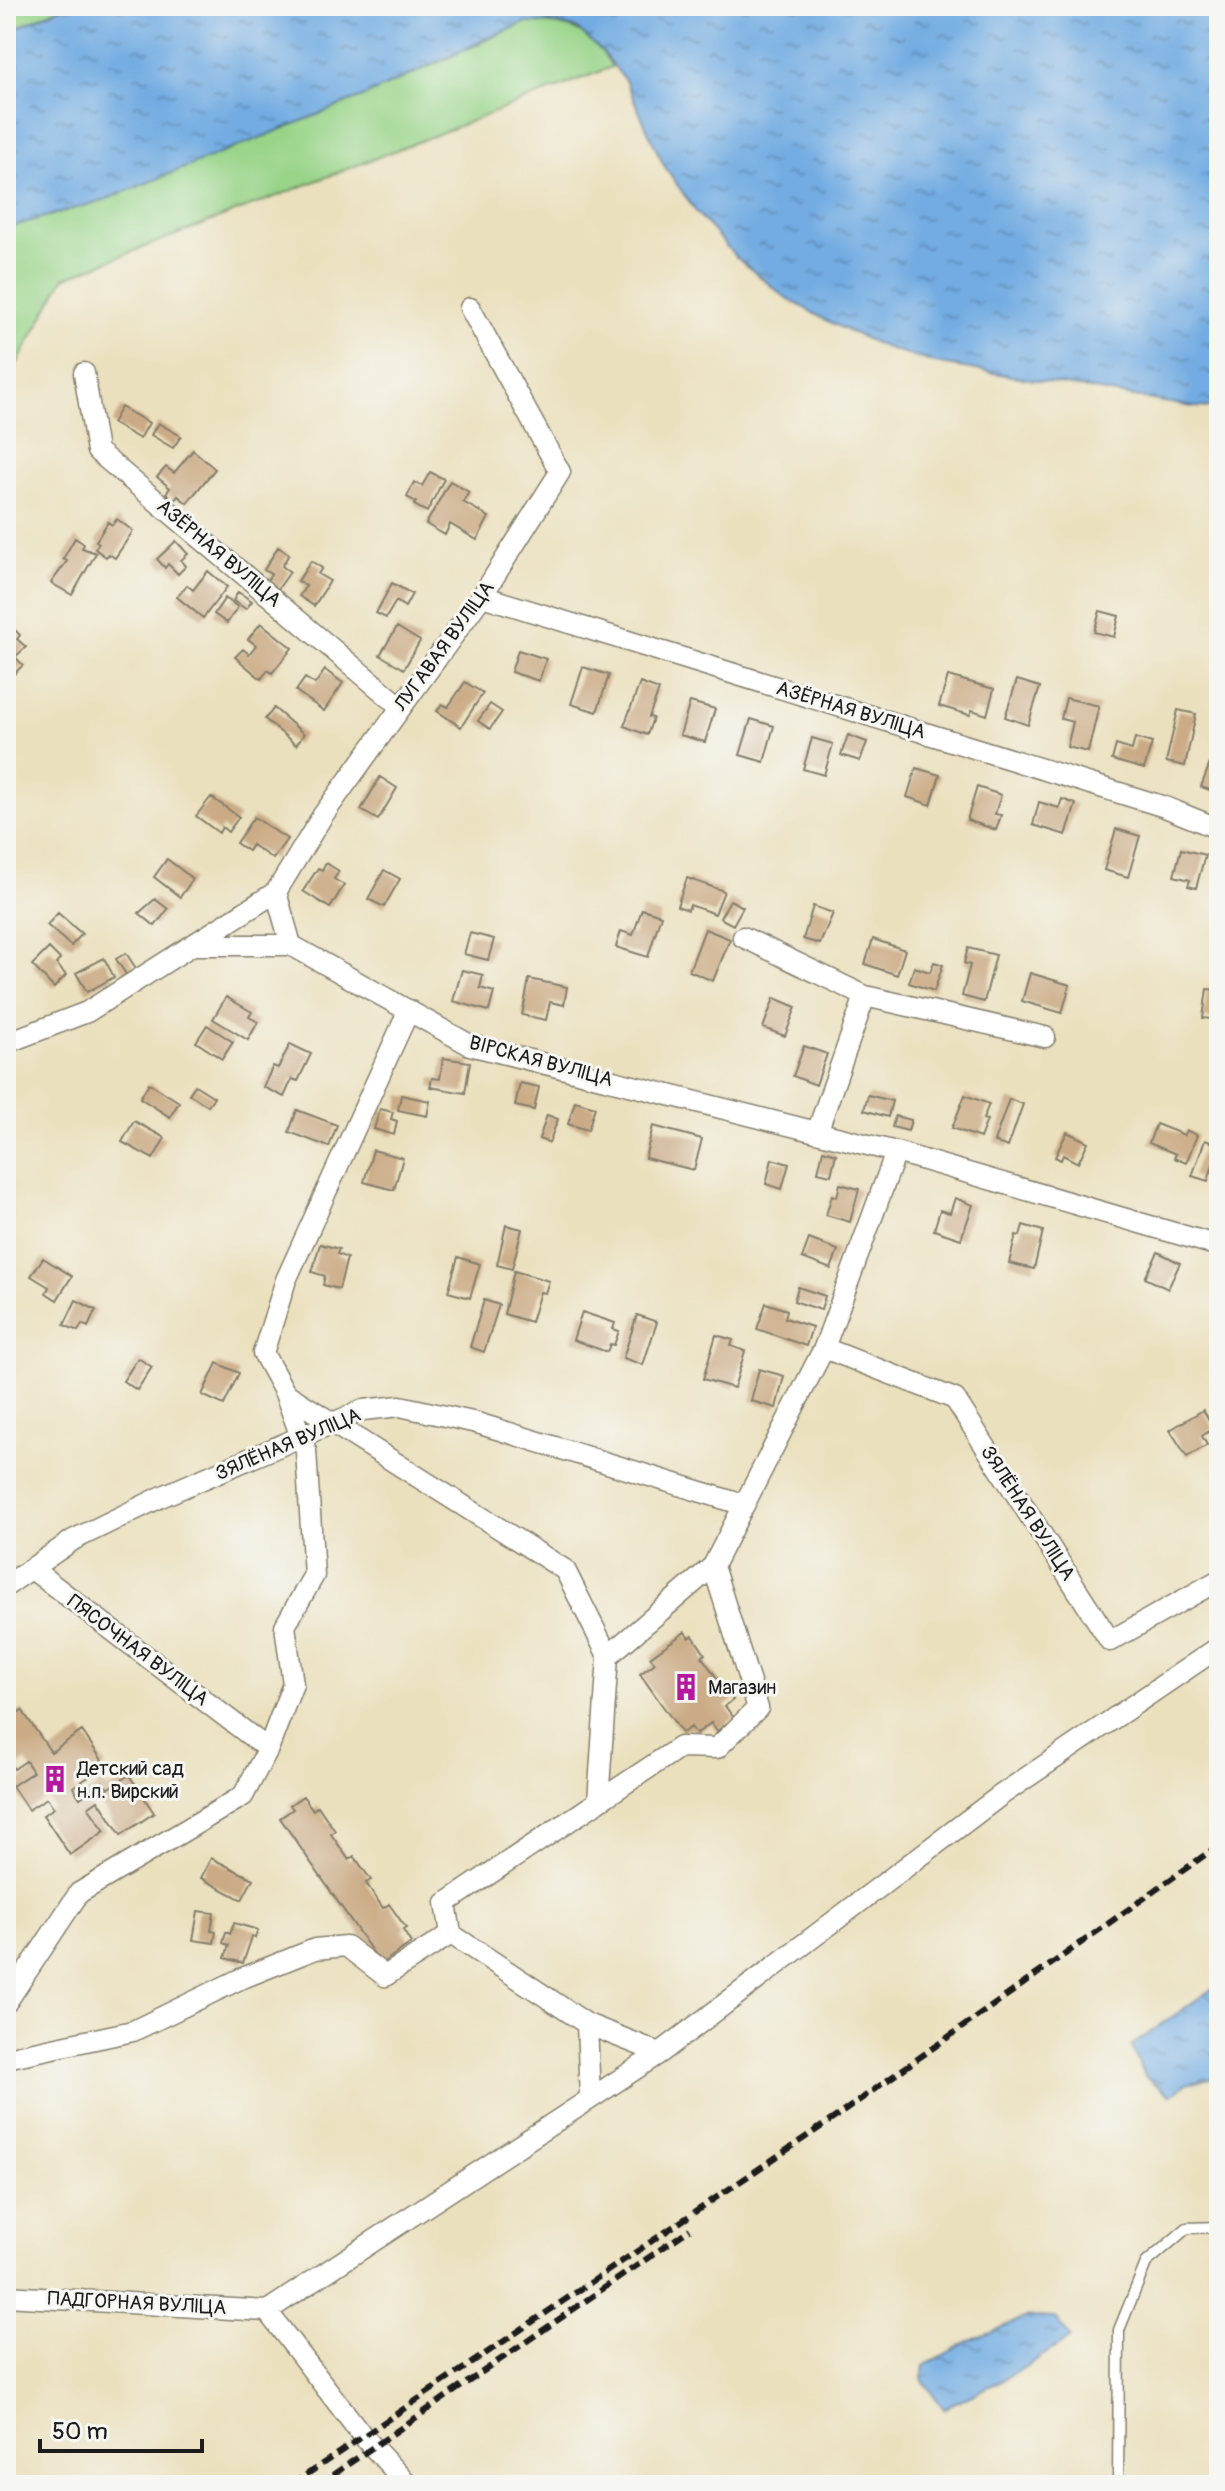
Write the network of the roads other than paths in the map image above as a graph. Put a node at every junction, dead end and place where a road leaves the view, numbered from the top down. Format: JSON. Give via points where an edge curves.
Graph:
{"nodes":[{"id":1,"x":470,"y":308,"type":"dead end"},
{"id":2,"x":84,"y":373,"type":"dead end"},
{"id":3,"x":482,"y":596,"type":"junction"},
{"id":4,"x":400,"y":706,"type":"junction"},
{"id":5,"x":1219,"y":829,"type":"edge"},
{"id":6,"x":276,"y":892,"type":"junction"},
{"id":7,"x":743,"y":937,"type":"dead end"},
{"id":8,"x":193,"y":945,"type":"junction"},
{"id":9,"x":291,"y":945,"type":"junction"},
{"id":10,"x":865,"y":996,"type":"junction"},
{"id":11,"x":409,"y":1010,"type":"junction"},
{"id":12,"x":1045,"y":1037,"type":"dead end"},
{"id":13,"x":6,"y":1043,"type":"edge"},
{"id":14,"x":817,"y":1132,"type":"junction"},
{"id":15,"x":896,"y":1152,"type":"junction"},
{"id":16,"x":1219,"y":1246,"type":"edge"},
{"id":17,"x":824,"y":1348,"type":"junction"},
{"id":18,"x":285,"y":1393,"type":"junction"},
{"id":19,"x":333,"y":1424,"type":"junction"},
{"id":20,"x":301,"y":1437,"type":"junction"},
{"id":21,"x":744,"y":1505,"type":"junction"},
{"id":22,"x":713,"y":1566,"type":"junction"},
{"id":23,"x":32,"y":1569,"type":"junction"},
{"id":24,"x":1219,"y":1580,"type":"edge"},
{"id":25,"x":6,"y":1586,"type":"edge"},
{"id":26,"x":1219,"y":1647,"type":"edge"},
{"id":27,"x":608,"y":1656,"type":"junction"},
{"id":28,"x":268,"y":1749,"type":"junction"},
{"id":29,"x":598,"y":1802,"type":"junction"},
{"id":30,"x":451,"y":1934,"type":"junction"},
{"id":31,"x":6,"y":2003,"type":"edge"},
{"id":32,"x":587,"y":2024,"type":"junction"},
{"id":33,"x":660,"y":2053,"type":"junction"},
{"id":34,"x":6,"y":2058,"type":"edge"},
{"id":35,"x":590,"y":2099,"type":"junction"},
{"id":36,"x":1219,"y":2227,"type":"edge"},
{"id":37,"x":6,"y":2296,"type":"edge"},
{"id":38,"x":267,"y":2311,"type":"junction"},
{"id":39,"x":408,"y":2485,"type":"edge"},
{"id":40,"x":1118,"y":2485,"type":"edge"}],
"edges":[{"from":1,"to":3,"type":"street","name":"ЛУГАВАЯ ВУЛІЦА","via":[[560,472]]},
{"from":2,"to":4,"type":"street","name":"АЗЁРНАЯ ВУЛІЦА","via":[[97,451]]},
{"from":3,"to":4,"type":"street","name":"ЛУГАВАЯ ВУЛІЦА"},
{"from":3,"to":5,"type":"street","name":"АЗЁРНАЯ ВУЛІЦА","via":[[1165,807]]},
{"from":4,"to":6,"type":"street","name":"ЛУГАВАЯ ВУЛІЦА"},
{"from":6,"to":8,"type":"street","name":"ЛУГАВАЯ ВУЛІЦА"},
{"from":6,"to":9,"type":"street"},
{"from":7,"to":10,"type":"street"},
{"from":8,"to":9,"type":"street"},
{"from":8,"to":13,"type":"street","name":"ЛУГАВАЯ ВУЛІЦА","via":[[87,1012]]},
{"from":9,"to":11,"type":"street","name":"ВІРСКАЯ ВУЛІЦА"},
{"from":10,"to":12,"type":"street"},
{"from":10,"to":14,"type":"street"},
{"from":11,"to":14,"type":"street","name":"ВІРСКАЯ ВУЛІЦА","via":[[470,1045]]},
{"from":11,"to":18,"type":"street","via":[[286,1280],[263,1353]]},
{"from":14,"to":15,"type":"street","name":"ВІРСКАЯ ВУЛІЦА"},
{"from":15,"to":16,"type":"street","name":"ВІРСКАЯ ВУЛІЦА"},
{"from":15,"to":17,"type":"street"},
{"from":17,"to":21,"type":"street"},
{"from":17,"to":24,"type":"street","name":"ЗЯЛЁНАЯ ВУЛІЦА","via":[[955,1399],[1110,1641]]},
{"from":18,"to":19,"type":"street"},
{"from":18,"to":20,"type":"street"},
{"from":19,"to":20,"type":"street","name":"ЗЯЛЁНАЯ ВУЛІЦА"},
{"from":19,"to":21,"type":"street","name":"ЗЯЛЁНАЯ ВУЛІЦА","via":[[363,1410],[400,1406],[477,1423]]},
{"from":19,"to":27,"type":"street","via":[[565,1570]]},
{"from":20,"to":23,"type":"street","name":"ЗЯЛЁНАЯ ВУЛІЦА","via":[[73,1540]]},
{"from":20,"to":28,"type":"street","via":[[314,1575],[285,1626],[293,1684]]},
{"from":21,"to":22,"type":"street"},
{"from":22,"to":27,"type":"street"},
{"from":22,"to":29,"type":"street","via":[[758,1708],[717,1748],[680,1747]]},
{"from":23,"to":25,"type":"street"},
{"from":23,"to":28,"type":"street","name":"ПЯСОЧНАЯ ВУЛІЦА"},
{"from":26,"to":33,"type":"street","via":[[1001,1795]]},
{"from":27,"to":29,"type":"street"},
{"from":28,"to":31,"type":"street","via":[[243,1796],[79,1893]]},
{"from":29,"to":30,"type":"street","via":[[446,1903]]},
{"from":30,"to":32,"type":"street"},
{"from":30,"to":34,"type":"street","via":[[385,1976],[346,1946],[315,1949],[133,2031]]},
{"from":32,"to":33,"type":"street"},
{"from":32,"to":35,"type":"street"},
{"from":33,"to":35,"type":"street"},
{"from":35,"to":38,"type":"street"},
{"from":36,"to":40,"type":"lane","via":[[1187,2228],[1146,2263],[1119,2330]]},
{"from":37,"to":38,"type":"street","name":"ПАДГОРНАЯ ВУЛІЦА"},
{"from":38,"to":39,"type":"street","via":[[362,2435]]}]}
